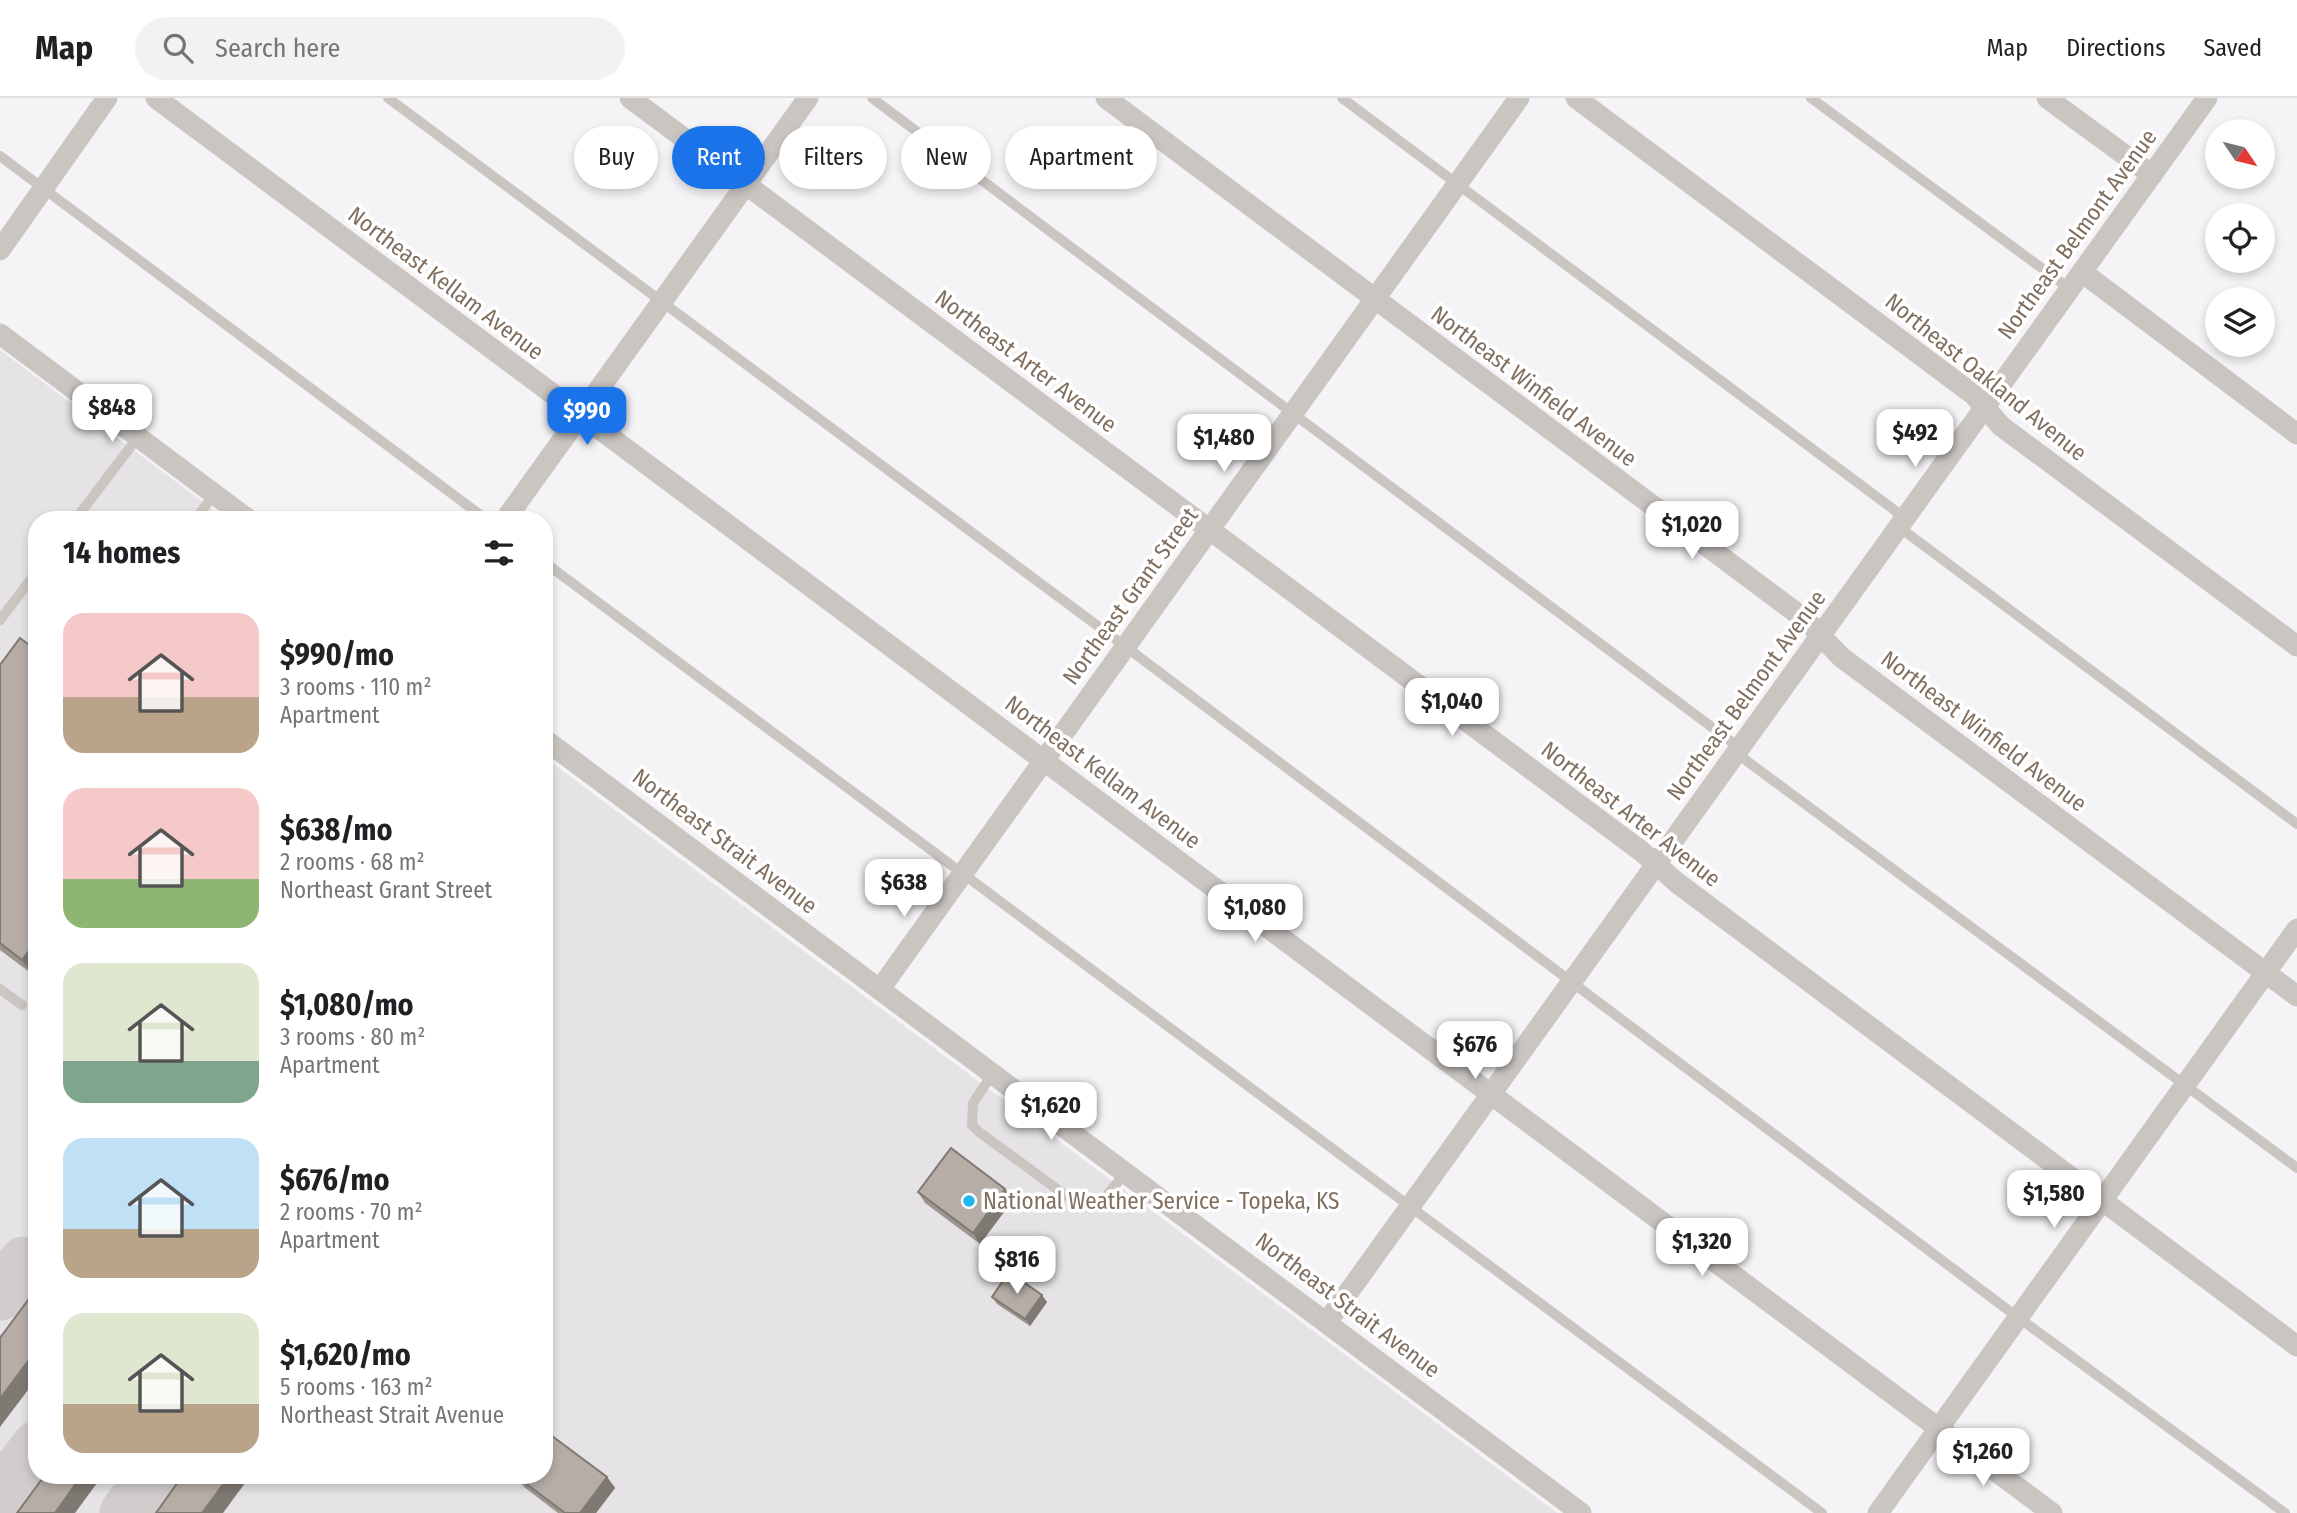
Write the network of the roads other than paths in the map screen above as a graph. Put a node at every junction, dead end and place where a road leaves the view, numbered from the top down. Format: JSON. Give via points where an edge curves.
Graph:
{"nodes":[{"id":1,"x":107,"y":98,"type":"edge"},
{"id":2,"x":156,"y":98,"type":"edge"},
{"id":3,"x":388,"y":98,"type":"edge"},
{"id":4,"x":630,"y":98,"type":"edge"},
{"id":5,"x":808,"y":98,"type":"edge"},
{"id":6,"x":872,"y":98,"type":"edge"},
{"id":7,"x":1107,"y":98,"type":"edge"},
{"id":8,"x":1342,"y":98,"type":"edge"},
{"id":9,"x":1519,"y":98,"type":"edge"},
{"id":10,"x":1576,"y":98,"type":"edge"},
{"id":11,"x":1811,"y":98,"type":"edge"},
{"id":12,"x":2047,"y":98,"type":"edge"},
{"id":13,"x":2207,"y":98,"type":"edge"},
{"id":14,"x":672,"y":129,"type":"edge"},
{"id":15,"x":0,"y":156,"type":"edge"},
{"id":16,"x":765,"y":158,"type":"edge"},
{"id":17,"x":2152,"y":175,"type":"junction"},
{"id":18,"x":1457,"y":184,"type":"junction"},
{"id":19,"x":44,"y":188,"type":"junction"},
{"id":20,"x":742,"y":189,"type":"edge"},
{"id":21,"x":753,"y":189,"type":"edge"},
{"id":22,"x":0,"y":250,"type":"edge"},
{"id":23,"x":2082,"y":272,"type":"junction"},
{"id":24,"x":2070,"y":289,"type":"junction"},
{"id":25,"x":1375,"y":300,"type":"junction"},
{"id":26,"x":662,"y":303,"type":"junction"},
{"id":27,"x":0,"y":334,"type":"edge"},
{"id":28,"x":1984,"y":408,"type":"junction"},
{"id":29,"x":1294,"y":411,"type":"junction"},
{"id":30,"x":580,"y":416,"type":"junction"},
{"id":31,"x":2297,"y":434,"type":"edge"},
{"id":32,"x":138,"y":437,"type":"junction"},
{"id":33,"x":214,"y":494,"type":"junction"},
{"id":34,"x":83,"y":511,"type":"edge"},
{"id":35,"x":202,"y":511,"type":"edge"},
{"id":36,"x":237,"y":511,"type":"edge"},
{"id":37,"x":475,"y":511,"type":"edge"},
{"id":38,"x":511,"y":511,"type":"edge"},
{"id":39,"x":1899,"y":527,"type":"junction"},
{"id":40,"x":1208,"y":532,"type":"junction"},
{"id":41,"x":553,"y":569,"type":"edge"},
{"id":42,"x":28,"y":583,"type":"edge"},
{"id":43,"x":0,"y":620,"type":"edge"},
{"id":44,"x":1820,"y":636,"type":"junction"},
{"id":45,"x":2297,"y":646,"type":"edge"},
{"id":46,"x":1126,"y":647,"type":"junction"},
{"id":47,"x":553,"y":746,"type":"edge"},
{"id":48,"x":1736,"y":753,"type":"junction"},
{"id":49,"x":1044,"y":761,"type":"junction"},
{"id":50,"x":2297,"y":824,"type":"edge"},
{"id":51,"x":1656,"y":865,"type":"junction"},
{"id":52,"x":962,"y":874,"type":"junction"},
{"id":53,"x":2297,"y":929,"type":"edge"},
{"id":54,"x":2265,"y":973,"type":"junction"},
{"id":55,"x":1572,"y":982,"type":"junction"},
{"id":56,"x":0,"y":989,"type":"edge"},
{"id":57,"x":880,"y":989,"type":"junction"},
{"id":58,"x":2297,"y":996,"type":"edge"},
{"id":59,"x":22,"y":1005,"type":"dead end"},
{"id":60,"x":993,"y":1073,"type":"junction"},
{"id":61,"x":2185,"y":1085,"type":"junction"},
{"id":62,"x":1491,"y":1094,"type":"junction"},
{"id":63,"x":2297,"y":1168,"type":"edge"},
{"id":64,"x":1126,"y":1172,"type":"junction"},
{"id":65,"x":2101,"y":1201,"type":"junction"},
{"id":66,"x":1411,"y":1205,"type":"junction"},
{"id":67,"x":2018,"y":1317,"type":"junction"},
{"id":68,"x":1327,"y":1322,"type":"junction"},
{"id":69,"x":2297,"y":1346,"type":"edge"},
{"id":70,"x":1938,"y":1429,"type":"junction"},
{"id":71,"x":1581,"y":1513,"type":"edge"},
{"id":72,"x":1822,"y":1513,"type":"edge"},
{"id":73,"x":1878,"y":1513,"type":"edge"},
{"id":74,"x":2052,"y":1513,"type":"edge"},
{"id":75,"x":2285,"y":1513,"type":"edge"}],
"edges":[{"from":1,"to":19,"type":"street"},
{"from":2,"to":30,"type":"street","name":"Northeast Kellam Avenue"},
{"from":3,"to":26,"type":"lane"},
{"from":4,"to":14,"type":"street","name":"Northeast Arter Avenue"},
{"from":5,"to":16,"type":"street"},
{"from":6,"to":29,"type":"lane"},
{"from":7,"to":25,"type":"street","name":"Northeast Winfield Avenue"},
{"from":8,"to":18,"type":"lane"},
{"from":9,"to":18,"type":"street","name":"Northeast Grant Street"},
{"from":10,"to":28,"type":"street","name":"Northeast Oakland Avenue","via":[[1974,395]]},
{"from":11,"to":24,"type":"lane"},
{"from":12,"to":17,"type":"street"},
{"from":13,"to":17,"type":"street","name":"Northeast Belmont Avenue"},
{"from":15,"to":19,"type":"lane"},
{"from":17,"to":23,"type":"street","name":"Northeast Belmont Avenue"},
{"from":18,"to":25,"type":"street","name":"Northeast Grant Street"},
{"from":18,"to":39,"type":"lane","via":[[1897,512]]},
{"from":19,"to":22,"type":"street"},
{"from":19,"to":37,"type":"lane"},
{"from":20,"to":26,"type":"street"},
{"from":21,"to":40,"type":"street","name":"Northeast Arter Avenue"},
{"from":23,"to":24,"type":"street","name":"Northeast Belmont Avenue"},
{"from":23,"to":31,"type":"street"},
{"from":24,"to":28,"type":"street","name":"Northeast Belmont Avenue"},
{"from":25,"to":29,"type":"street","name":"Northeast Grant Street"},
{"from":25,"to":44,"type":"street","name":"Northeast Winfield Avenue","via":[[1806,620]]},
{"from":26,"to":30,"type":"street"},
{"from":26,"to":46,"type":"lane"},
{"from":27,"to":32,"type":"street"},
{"from":28,"to":39,"type":"street","name":"Northeast Belmont Avenue"},
{"from":28,"to":45,"type":"street","name":"Northeast Oakland Avenue","via":[[2001,426]]},
{"from":29,"to":40,"type":"street","name":"Northeast Grant Street"},
{"from":29,"to":48,"type":"lane","via":[[1725,737]]},
{"from":30,"to":38,"type":"street"},
{"from":30,"to":49,"type":"street","name":"Northeast Kellam Avenue"},
{"from":32,"to":33,"type":"street"},
{"from":32,"to":34,"type":"lane"},
{"from":33,"to":35,"type":"lane"},
{"from":33,"to":36,"type":"street"},
{"from":39,"to":44,"type":"street","name":"Northeast Belmont Avenue"},
{"from":39,"to":50,"type":"lane"},
{"from":40,"to":46,"type":"street","name":"Northeast Grant Street"},
{"from":40,"to":51,"type":"street","name":"Northeast Arter Avenue"},
{"from":41,"to":52,"type":"lane"},
{"from":42,"to":43,"type":"lane"},
{"from":44,"to":48,"type":"street","name":"Northeast Belmont Avenue"},
{"from":44,"to":54,"type":"street","name":"Northeast Winfield Avenue","via":[[1841,657]]},
{"from":46,"to":49,"type":"street","name":"Northeast Grant Street"},
{"from":46,"to":55,"type":"lane"},
{"from":47,"to":57,"type":"street","name":"Northeast Strait Avenue"},
{"from":48,"to":51,"type":"street","name":"Northeast Belmont Avenue"},
{"from":48,"to":61,"type":"lane"},
{"from":49,"to":52,"type":"street","name":"Northeast Grant Street"},
{"from":49,"to":62,"type":"street","name":"Northeast Kellam Avenue"},
{"from":51,"to":55,"type":"street","name":"Northeast Belmont Avenue"},
{"from":51,"to":65,"type":"street","name":"Northeast Arter Avenue"},
{"from":52,"to":57,"type":"street","name":"Northeast Grant Street"},
{"from":52,"to":66,"type":"lane"},
{"from":53,"to":54,"type":"street"},
{"from":54,"to":58,"type":"street","name":"Northeast Winfield Avenue"},
{"from":54,"to":61,"type":"street"},
{"from":55,"to":62,"type":"street","name":"Northeast Belmont Avenue"},
{"from":55,"to":67,"type":"lane"},
{"from":56,"to":59,"type":"lane"},
{"from":57,"to":60,"type":"street","name":"Northeast Strait Avenue"},
{"from":60,"to":64,"type":"street","name":"Northeast Strait Avenue"},
{"from":60,"to":64,"type":"lane","via":[[971,1114],[972,1125],[989,1140],[1087,1207],[1098,1206]]},
{"from":61,"to":63,"type":"lane"},
{"from":61,"to":65,"type":"street"},
{"from":62,"to":66,"type":"street","name":"Northeast Belmont Avenue"},
{"from":62,"to":70,"type":"street","name":"Northeast Kellam Avenue"},
{"from":64,"to":68,"type":"street","name":"Northeast Strait Avenue"},
{"from":65,"to":67,"type":"street"},
{"from":65,"to":69,"type":"street","name":"Northeast Arter Avenue"},
{"from":66,"to":68,"type":"street","name":"Northeast Belmont Avenue"},
{"from":66,"to":72,"type":"lane"},
{"from":67,"to":70,"type":"street"},
{"from":67,"to":75,"type":"lane"},
{"from":68,"to":71,"type":"street","name":"Northeast Strait Avenue"},
{"from":70,"to":73,"type":"street"},
{"from":70,"to":74,"type":"street","name":"Northeast Kellam Avenue"}]}
